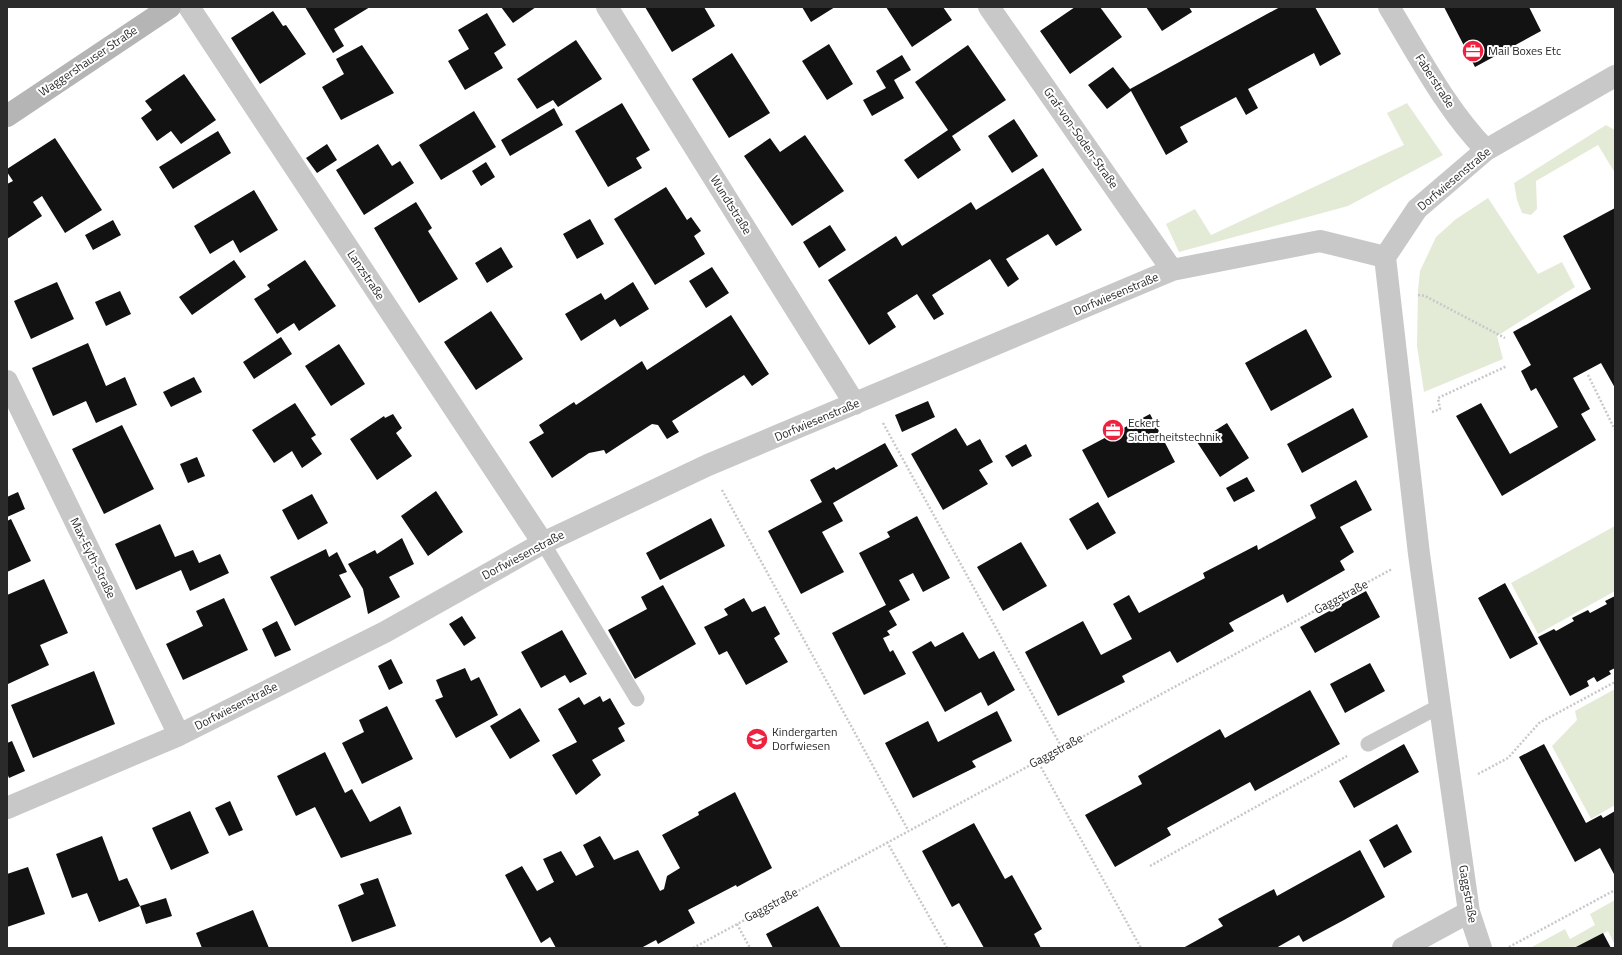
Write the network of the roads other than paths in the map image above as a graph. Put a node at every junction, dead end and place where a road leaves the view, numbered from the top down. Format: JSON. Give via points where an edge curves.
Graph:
{"nodes":[{"id":1,"x":170,"y":7,"type":"edge"},
{"id":2,"x":189,"y":7,"type":"edge"},
{"id":3,"x":607,"y":7,"type":"edge"},
{"id":4,"x":989,"y":7,"type":"edge"},
{"id":5,"x":1389,"y":7,"type":"edge"},
{"id":6,"x":1615,"y":76,"type":"edge"},
{"id":7,"x":7,"y":116,"type":"edge"},
{"id":8,"x":1486,"y":150,"type":"junction"},
{"id":9,"x":1385,"y":257,"type":"junction"},
{"id":10,"x":1172,"y":270,"type":"junction"},
{"id":11,"x":7,"y":381,"type":"edge"},
{"id":12,"x":862,"y":401,"type":"junction"},
{"id":13,"x":543,"y":543,"type":"junction"},
{"id":14,"x":636,"y":699,"type":"dead end"},
{"id":15,"x":1440,"y":706,"type":"junction"},
{"id":16,"x":179,"y":735,"type":"junction"},
{"id":17,"x":1368,"y":744,"type":"road end"},
{"id":18,"x":7,"y":808,"type":"edge"},
{"id":19,"x":1469,"y":912,"type":"junction"},
{"id":20,"x":1403,"y":948,"type":"edge"},
{"id":21,"x":1481,"y":948,"type":"edge"}],
"edges":[{"from":1,"to":7,"type":"street","name":"Waggershauser Straße"},
{"from":2,"to":13,"type":"street","name":"Lanzstraße"},
{"from":3,"to":12,"type":"street","name":"Wundtstraße"},
{"from":4,"to":10,"type":"street","name":"Graf-von-Soden-Straße"},
{"from":5,"to":8,"type":"street","name":"Faberstraße","via":[[1443,96]]},
{"from":6,"to":8,"type":"street","name":"Dorfwiesenstraße"},
{"from":8,"to":9,"type":"street","name":"Dorfwiesenstraße","via":[[1417,209]]},
{"from":9,"to":10,"type":"street","name":"Dorfwiesenstraße","via":[[1320,241]]},
{"from":9,"to":15,"type":"street","name":"Gaggstraße","via":[[1419,554]]},
{"from":10,"to":12,"type":"street","name":"Dorfwiesenstraße"},
{"from":11,"to":16,"type":"street","name":"Max-Eyth-Straße"},
{"from":12,"to":13,"type":"street","name":"Dorfwiesenstraße","via":[[708,465]]},
{"from":13,"to":14,"type":"lane"},
{"from":13,"to":16,"type":"street","name":"Dorfwiesenstraße","via":[[385,632]]},
{"from":15,"to":17,"type":"lane"},
{"from":15,"to":19,"type":"street","name":"Gaggstraße"},
{"from":16,"to":18,"type":"street","name":"Dorfwiesenstraße"},
{"from":19,"to":20,"type":"street"},
{"from":19,"to":21,"type":"street","name":"Gaggstraße"}]}
